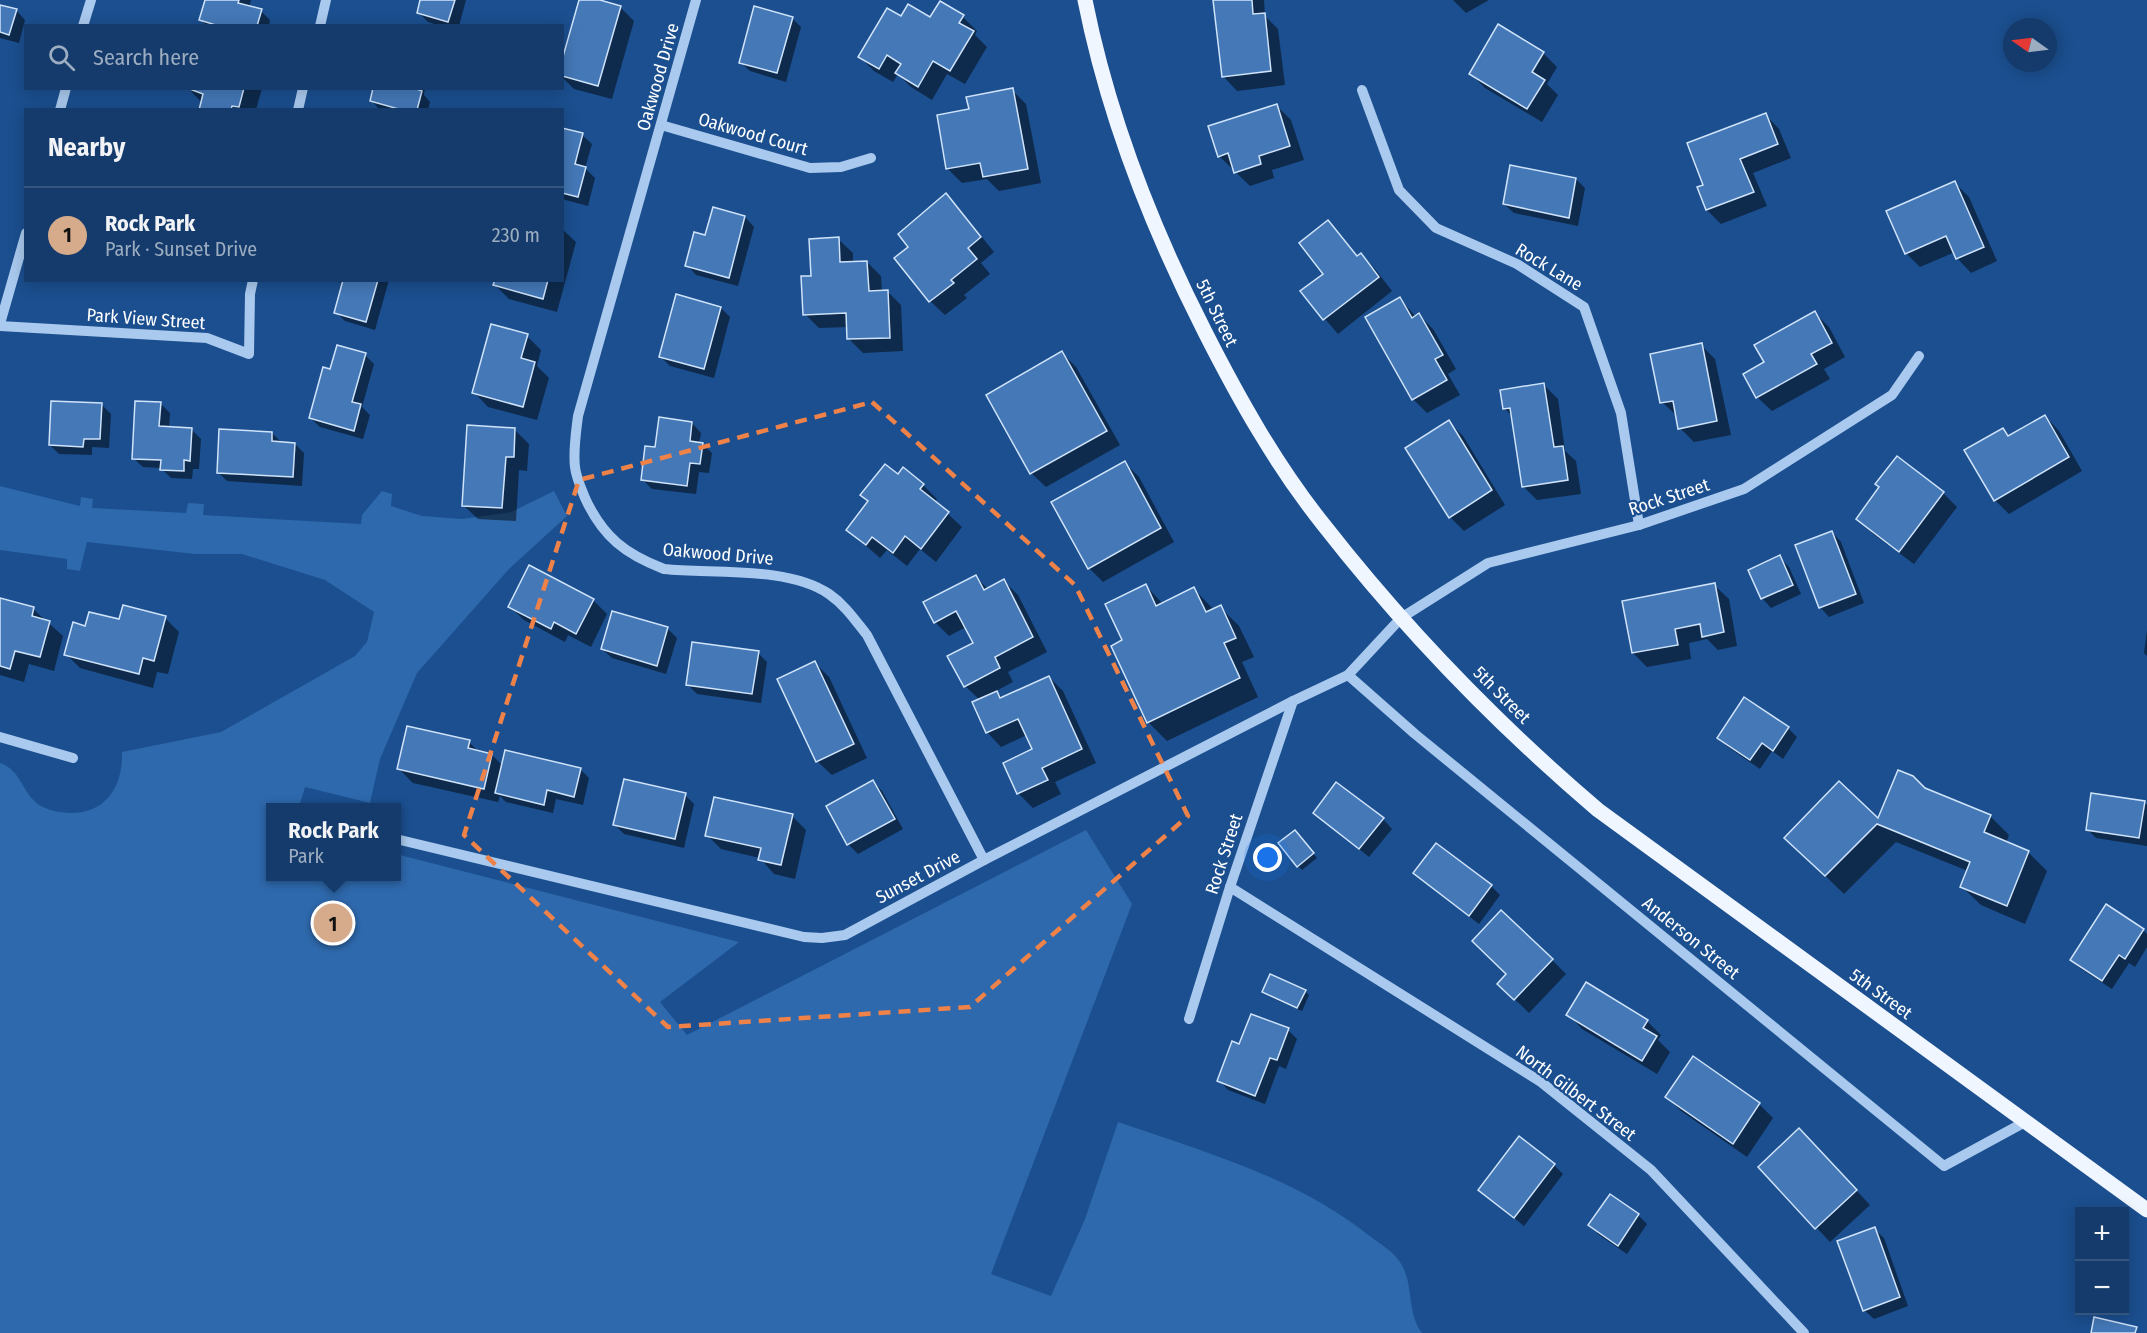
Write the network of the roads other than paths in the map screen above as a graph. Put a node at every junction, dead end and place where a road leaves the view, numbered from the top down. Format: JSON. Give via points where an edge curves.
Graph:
{"nodes":[{"id":1,"x":91,"y":0,"type":"edge"},
{"id":2,"x":326,"y":0,"type":"edge"},
{"id":3,"x":696,"y":0,"type":"edge"},
{"id":4,"x":1085,"y":0,"type":"edge"},
{"id":5,"x":84,"y":24,"type":"edge"},
{"id":6,"x":320,"y":24,"type":"edge"},
{"id":7,"x":65,"y":90,"type":"edge"},
{"id":8,"x":303,"y":90,"type":"edge"},
{"id":9,"x":1362,"y":90,"type":"dead end"},
{"id":10,"x":61,"y":108,"type":"edge"},
{"id":11,"x":298,"y":108,"type":"edge"},
{"id":12,"x":661,"y":125,"type":"junction"},
{"id":13,"x":871,"y":158,"type":"dead end"},
{"id":14,"x":24,"y":240,"type":"edge"},
{"id":15,"x":252,"y":282,"type":"edge"},
{"id":16,"x":0,"y":325,"type":"edge"},
{"id":17,"x":1919,"y":356,"type":"dead end"},
{"id":18,"x":1639,"y":525,"type":"junction"},
{"id":19,"x":1401,"y":618,"type":"junction"},
{"id":20,"x":1348,"y":675,"type":"junction"},
{"id":21,"x":1293,"y":700,"type":"junction"},
{"id":22,"x":0,"y":737,"type":"edge"},
{"id":23,"x":73,"y":758,"type":"dead end"},
{"id":24,"x":401,"y":840,"type":"edge"},
{"id":25,"x":984,"y":860,"type":"junction"},
{"id":26,"x":1230,"y":887,"type":"junction"},
{"id":27,"x":1189,"y":1019,"type":"dead end"},
{"id":28,"x":2025,"y":1122,"type":"junction"},
{"id":29,"x":2147,"y":1210,"type":"edge"},
{"id":30,"x":1804,"y":1333,"type":"edge"}],
"edges":[{"from":1,"to":5,"type":"street"},
{"from":2,"to":6,"type":"street"},
{"from":3,"to":12,"type":"street","name":"Oakwood Drive"},
{"from":4,"to":19,"type":"main road","name":"5th Street","via":[[1127,156],[1172,264],[1228,378],[1322,523]]},
{"from":7,"to":10,"type":"street"},
{"from":8,"to":11,"type":"street"},
{"from":9,"to":18,"type":"street","name":"Rock Lane","via":[[1398,190],[1436,228],[1517,264],[1584,307],[1621,413]]},
{"from":12,"to":13,"type":"street","name":"Oakwood Court","via":[[810,168],[841,167]]},
{"from":12,"to":25,"type":"street","name":"Oakwood Drive","via":[[578,416],[575,469],[584,494],[609,537],[647,562],[672,570],[791,578],[812,584],[848,610],[867,635]]},
{"from":14,"to":16,"type":"street"},
{"from":15,"to":16,"type":"street","name":"Park View Street","via":[[249,354],[207,338]]},
{"from":17,"to":18,"type":"street","name":"Rock Street","via":[[1892,395],[1744,489]]},
{"from":18,"to":19,"type":"street","name":"Rock Street","via":[[1488,563]]},
{"from":19,"to":20,"type":"street","name":"Sunset Drive"},
{"from":19,"to":28,"type":"main road","name":"5th Street","via":[[1501,723],[1598,810]]},
{"from":20,"to":21,"type":"street","name":"Sunset Drive"},
{"from":20,"to":28,"type":"street","name":"Anderson Street","via":[[1944,1166]]},
{"from":21,"to":25,"type":"street","name":"Sunset Drive"},
{"from":21,"to":26,"type":"street","name":"Rock Street"},
{"from":22,"to":23,"type":"street"},
{"from":24,"to":25,"type":"street","name":"Sunset Drive","via":[[804,937],[822,938],[845,935]]},
{"from":26,"to":27,"type":"street","name":"Rock Street"},
{"from":26,"to":30,"type":"street","name":"North Gilbert Street","via":[[1541,1082],[1651,1170]]},
{"from":28,"to":29,"type":"main road","name":"5th Street"}]}
